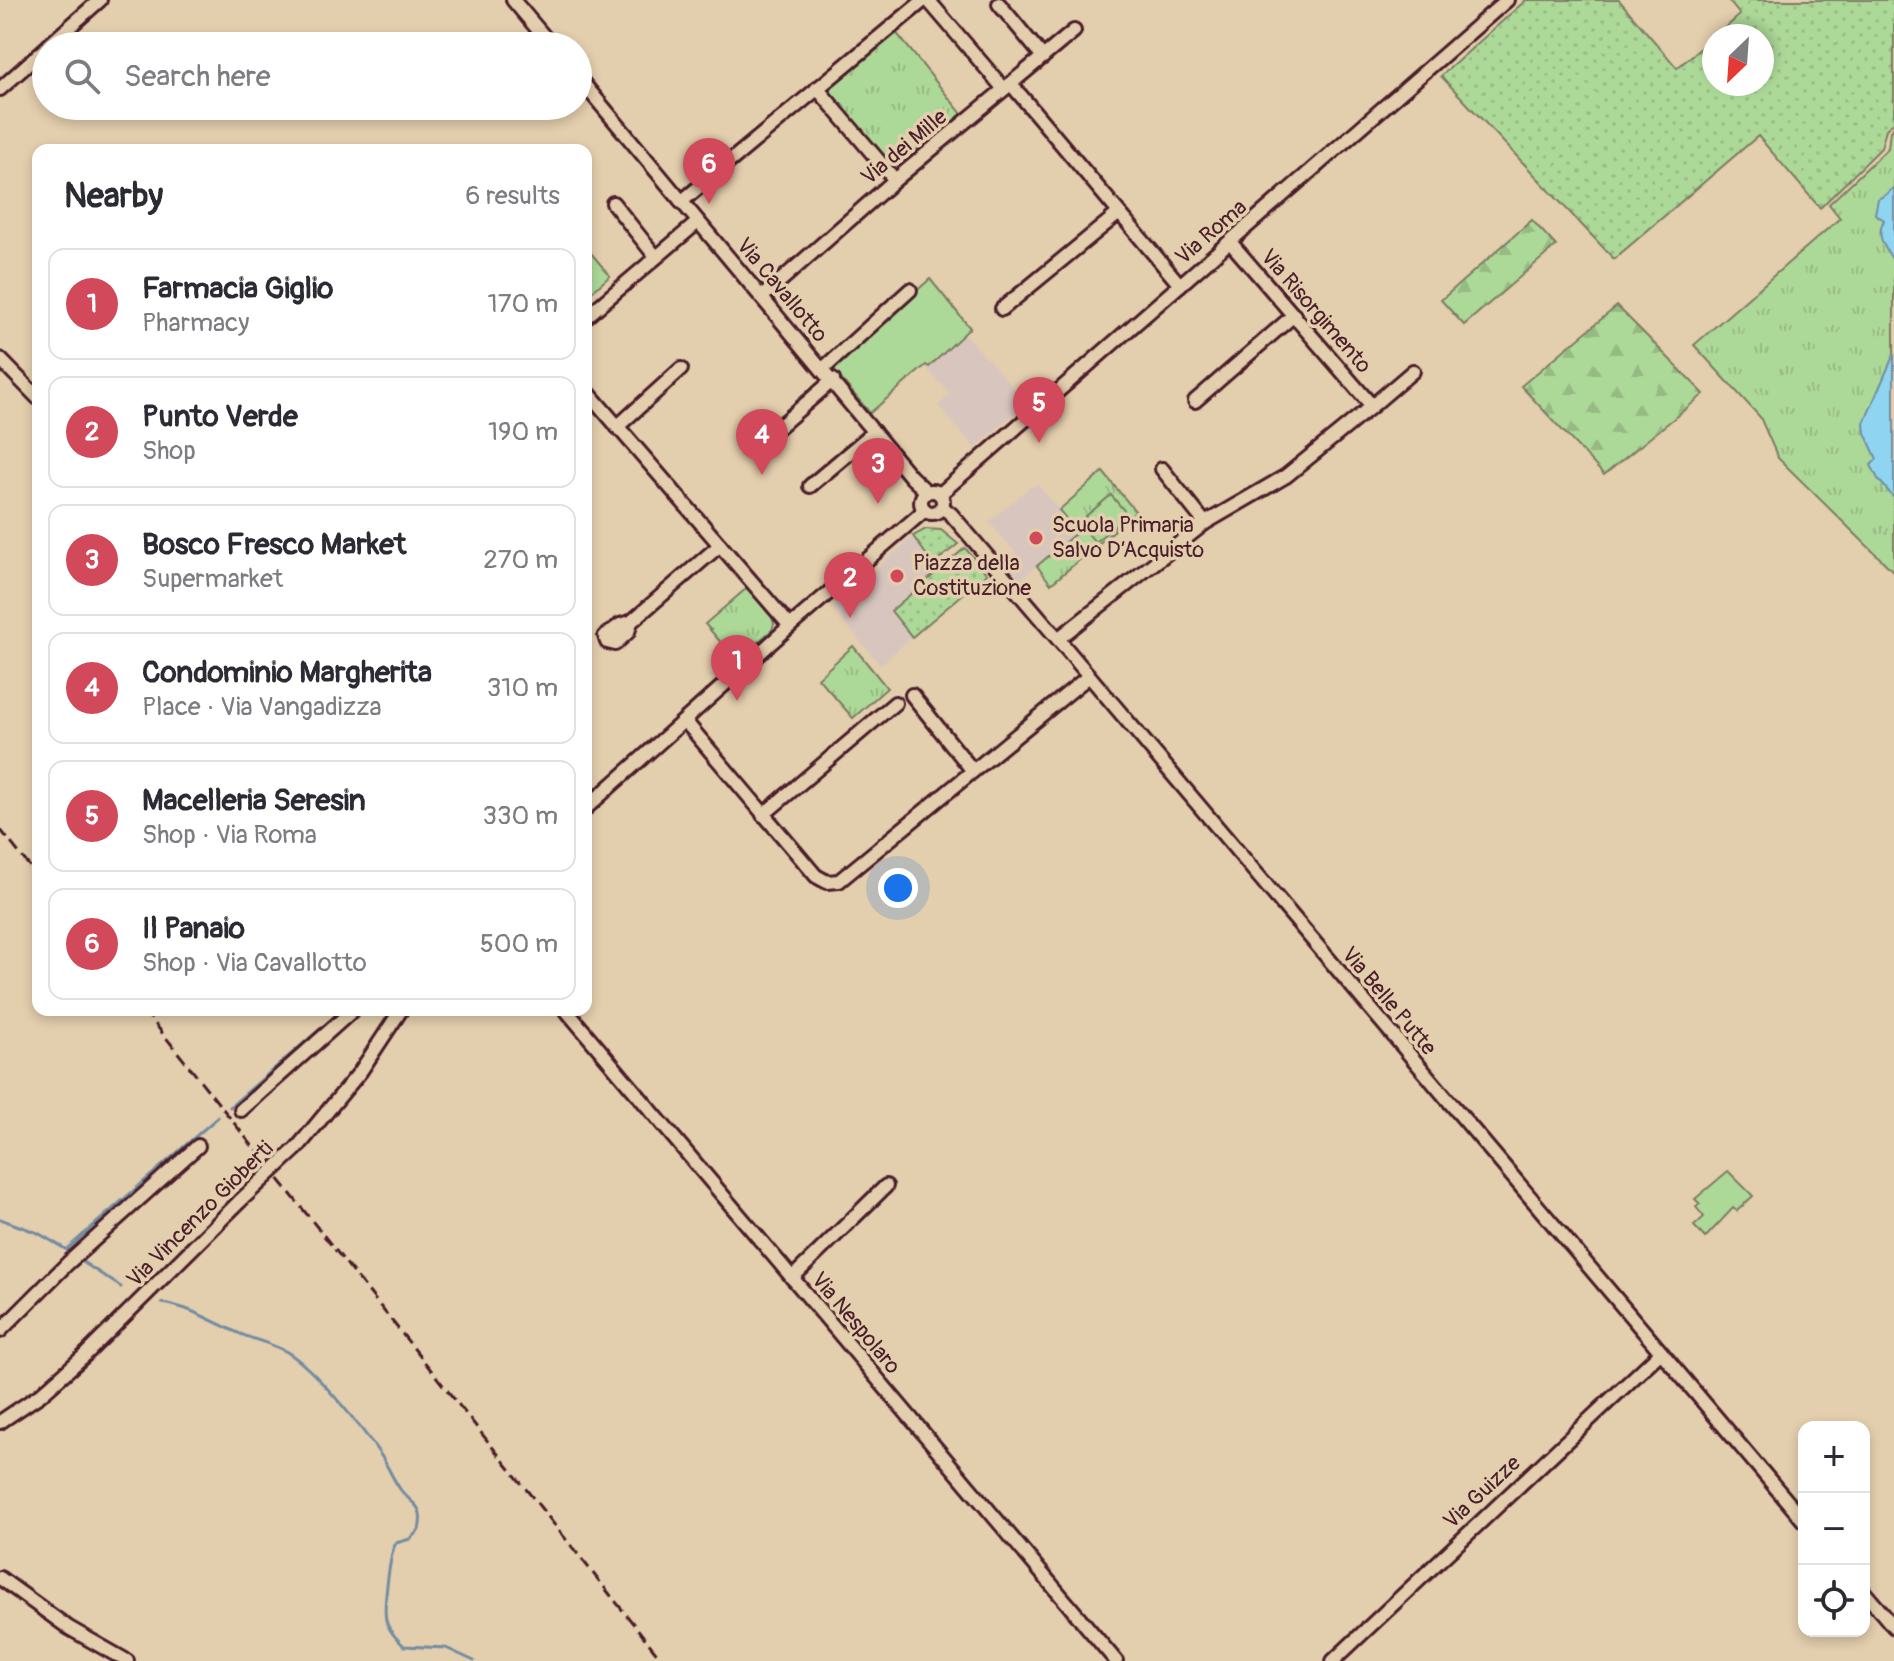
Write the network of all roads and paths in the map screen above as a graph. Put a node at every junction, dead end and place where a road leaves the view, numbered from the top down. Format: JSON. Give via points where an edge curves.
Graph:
{"nodes":[{"id":1,"x":100,"y":0,"type":"edge"},
{"id":2,"x":513,"y":0,"type":"edge"},
{"id":3,"x":926,"y":0,"type":"edge"},
{"id":4,"x":1507,"y":0,"type":"edge"},
{"id":5,"x":999,"y":4,"type":"dead end"},
{"id":6,"x":1074,"y":31,"type":"dead end"},
{"id":7,"x":64,"y":32,"type":"edge"},
{"id":8,"x":540,"y":32,"type":"edge"},
{"id":9,"x":1043,"y":57,"type":"junction"},
{"id":10,"x":32,"y":60,"type":"edge"},
{"id":11,"x":1008,"y":86,"type":"junction"},
{"id":12,"x":817,"y":88,"type":"junction"},
{"id":13,"x":0,"y":89,"type":"edge"},
{"id":14,"x":592,"y":94,"type":"edge"},
{"id":15,"x":895,"y":180,"type":"junction"},
{"id":16,"x":681,"y":202,"type":"junction"},
{"id":17,"x":613,"y":203,"type":"dead end"},
{"id":18,"x":1119,"y":213,"type":"junction"},
{"id":19,"x":698,"y":222,"type":"junction"},
{"id":20,"x":1230,"y":242,"type":"junction"},
{"id":21,"x":656,"y":257,"type":"junction"},
{"id":22,"x":1180,"y":285,"type":"junction"},
{"id":23,"x":910,"y":290,"type":"dead end"},
{"id":24,"x":762,"y":297,"type":"junction"},
{"id":25,"x":1002,"y":309,"type":"dead end"},
{"id":26,"x":592,"y":312,"type":"edge"},
{"id":27,"x":1294,"y":315,"type":"junction"},
{"id":28,"x":0,"y":359,"type":"edge"},
{"id":29,"x":681,"y":369,"type":"dead end"},
{"id":30,"x":823,"y":369,"type":"junction"},
{"id":31,"x":1413,"y":371,"type":"dead end"},
{"id":32,"x":833,"y":380,"type":"junction"},
{"id":33,"x":32,"y":392,"type":"edge"},
{"id":34,"x":592,"y":397,"type":"edge"},
{"id":35,"x":1195,"y":401,"type":"dead end"},
{"id":36,"x":1372,"y":406,"type":"junction"},
{"id":37,"x":780,"y":426,"type":"dead end"},
{"id":38,"x":617,"y":427,"type":"junction"},
{"id":39,"x":874,"y":432,"type":"junction"},
{"id":40,"x":1162,"y":469,"type":"dead end"},
{"id":41,"x":810,"y":486,"type":"dead end"},
{"id":42,"x":936,"y":497,"type":"junction"},
{"id":43,"x":925,"y":510,"type":"junction"},
{"id":44,"x":1205,"y":523,"type":"junction"},
{"id":45,"x":720,"y":545,"type":"junction"},
{"id":46,"x":631,"y":622,"type":"dead end"},
{"id":47,"x":790,"y":626,"type":"junction"},
{"id":48,"x":1058,"y":639,"type":"junction"},
{"id":49,"x":1089,"y":676,"type":"junction"},
{"id":50,"x":912,"y":695,"type":"dead end"},
{"id":51,"x":895,"y":703,"type":"dead end"},
{"id":52,"x":685,"y":721,"type":"junction"},
{"id":53,"x":973,"y":771,"type":"junction"},
{"id":54,"x":592,"y":803,"type":"edge"},
{"id":55,"x":763,"y":815,"type":"junction"},
{"id":56,"x":346,"y":1016,"type":"edge"},
{"id":57,"x":397,"y":1016,"type":"edge"},
{"id":58,"x":571,"y":1016,"type":"edge"},
{"id":59,"x":241,"y":1110,"type":"dead end"},
{"id":60,"x":198,"y":1146,"type":"dead end"},
{"id":61,"x":886,"y":1186,"type":"dead end"},
{"id":62,"x":792,"y":1278,"type":"junction"},
{"id":63,"x":0,"y":1331,"type":"edge"},
{"id":64,"x":1660,"y":1353,"type":"junction"},
{"id":65,"x":0,"y":1422,"type":"edge"},
{"id":66,"x":1798,"y":1514,"type":"edge"},
{"id":67,"x":0,"y":1578,"type":"edge"},
{"id":68,"x":1870,"y":1599,"type":"edge"},
{"id":69,"x":1894,"y":1627,"type":"edge"},
{"id":70,"x":127,"y":1661,"type":"edge"},
{"id":71,"x":1116,"y":1661,"type":"edge"},
{"id":72,"x":1333,"y":1661,"type":"edge"}],
"edges":[{"from":1,"to":7,"type":"street"},
{"from":2,"to":8,"type":"street"},
{"from":3,"to":11,"type":"street"},
{"from":3,"to":12,"type":"street"},
{"from":4,"to":20,"type":"street","name":"Via Roma"},
{"from":5,"to":9,"type":"street"},
{"from":6,"to":9,"type":"street","name":"Via dei Mille"},
{"from":9,"to":11,"type":"street","name":"Via dei Mille"},
{"from":10,"to":13,"type":"street"},
{"from":11,"to":15,"type":"street","name":"Via dei Mille"},
{"from":11,"to":18,"type":"street"},
{"from":12,"to":15,"type":"street"},
{"from":12,"to":16,"type":"street"},
{"from":14,"to":16,"type":"street","name":"Via Cavallotto"},
{"from":15,"to":24,"type":"street","name":"Via dei Mille"},
{"from":16,"to":19,"type":"street","name":"Via Cavallotto"},
{"from":17,"to":21,"type":"street"},
{"from":18,"to":22,"type":"street"},
{"from":18,"to":25,"type":"street"},
{"from":19,"to":21,"type":"street"},
{"from":19,"to":24,"type":"street","name":"Via Cavallotto"},
{"from":20,"to":22,"type":"street","name":"Via Roma"},
{"from":20,"to":27,"type":"street","name":"Via Risorgimento"},
{"from":21,"to":26,"type":"street"},
{"from":22,"to":42,"type":"street","name":"Via Roma"},
{"from":23,"to":30,"type":"street"},
{"from":24,"to":30,"type":"street","name":"Via Cavallotto"},
{"from":27,"to":35,"type":"street"},
{"from":27,"to":36,"type":"street","name":"Via Risorgimento"},
{"from":28,"to":33,"type":"street"},
{"from":29,"to":38,"type":"street"},
{"from":30,"to":32,"type":"street","name":"Via Cavallotto"},
{"from":31,"to":36,"type":"street","name":"Via Risorgimento"},
{"from":32,"to":37,"type":"street"},
{"from":32,"to":39,"type":"street","name":"Via Cavallotto"},
{"from":34,"to":38,"type":"street"},
{"from":36,"to":44,"type":"street","name":"Via Risorgimento","via":[[1286,476]]},
{"from":38,"to":45,"type":"street"},
{"from":39,"to":41,"type":"street"},
{"from":39,"to":42,"type":"street","name":"Via Cavallotto","via":[[911,477]]},
{"from":40,"to":44,"type":"street"},
{"from":42,"to":43,"type":"street","via":[[934,513]]},
{"from":42,"to":43,"type":"street","via":[[921,500]]},
{"from":42,"to":48,"type":"street","name":"Via Belle Putte"},
{"from":43,"to":47,"type":"street"},
{"from":44,"to":48,"type":"street","name":"Via Risorgimento"},
{"from":45,"to":46,"type":"street"},
{"from":45,"to":47,"type":"street"},
{"from":47,"to":52,"type":"street"},
{"from":48,"to":49,"type":"street","name":"Via Belle Putte"},
{"from":49,"to":53,"type":"street"},
{"from":49,"to":64,"type":"street","name":"Via Belle Putte"},
{"from":50,"to":53,"type":"street"},
{"from":51,"to":55,"type":"street"},
{"from":52,"to":54,"type":"street"},
{"from":52,"to":55,"type":"street"},
{"from":53,"to":55,"type":"street","via":[[839,881],[816,876]]},
{"from":56,"to":59,"type":"street","name":"Via Vincenzo Gioberti"},
{"from":57,"to":65,"type":"street","name":"Via Vincenzo Gioberti","bridge":true,"via":[[360,1072],[297,1148],[84,1356]]},
{"from":58,"to":62,"type":"street","name":"Via Nespolaro"},
{"from":60,"to":63,"type":"street"},
{"from":61,"to":62,"type":"street"},
{"from":62,"to":71,"type":"street","name":"Via Nespolaro"},
{"from":64,"to":66,"type":"street","name":"Via Belle Putte"},
{"from":64,"to":72,"type":"street","name":"Via Guizze"},
{"from":67,"to":70,"type":"street","via":[[69,1628]]},
{"from":68,"to":69,"type":"street"}]}
